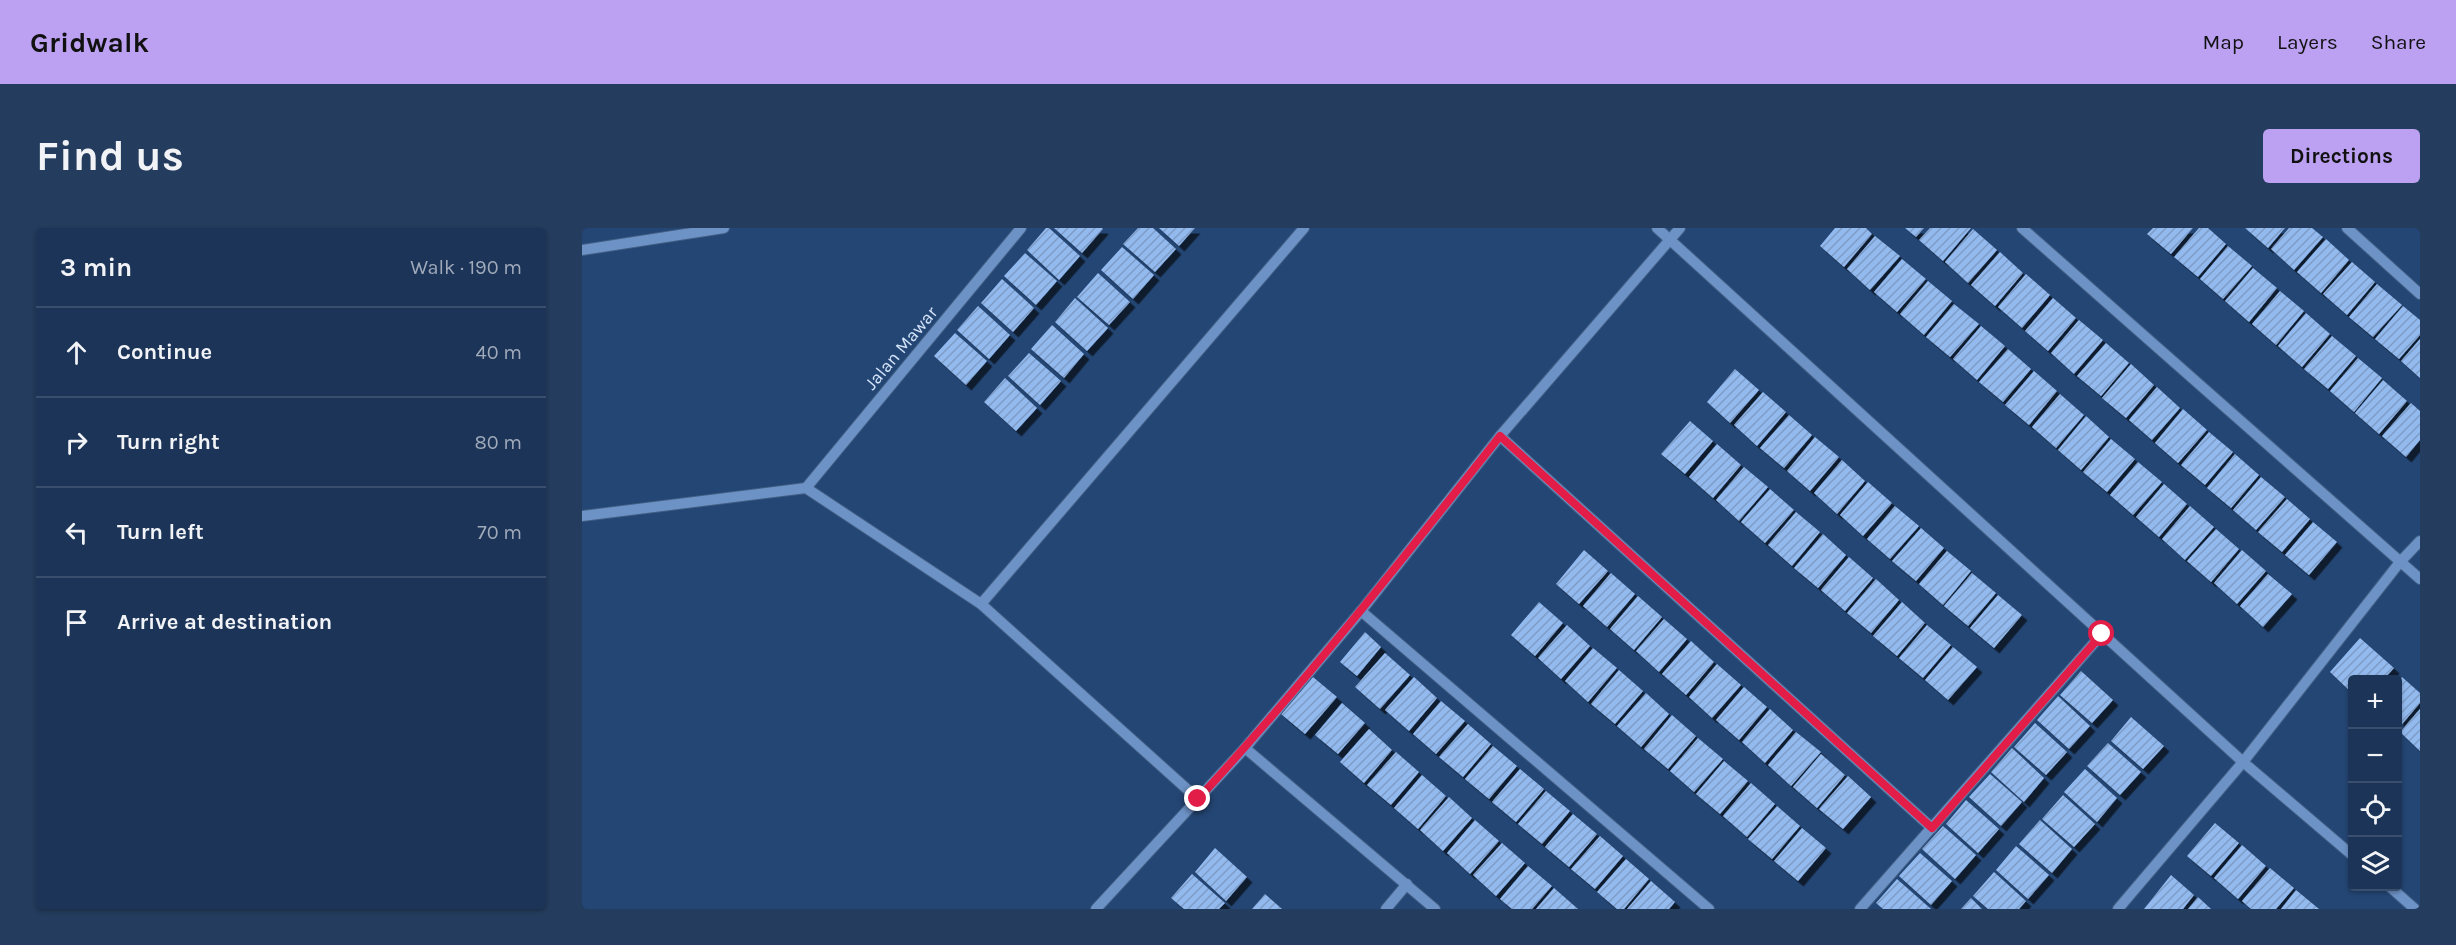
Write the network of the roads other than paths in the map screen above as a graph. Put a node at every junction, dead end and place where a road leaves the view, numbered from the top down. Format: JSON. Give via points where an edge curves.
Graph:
{"nodes":[{"id":1,"x":722,"y":228,"type":"edge"},
{"id":2,"x":1022,"y":228,"type":"edge"},
{"id":3,"x":1304,"y":228,"type":"edge"},
{"id":4,"x":1657,"y":228,"type":"edge"},
{"id":5,"x":1680,"y":228,"type":"edge"},
{"id":6,"x":2022,"y":228,"type":"edge"},
{"id":7,"x":2347,"y":228,"type":"edge"},
{"id":8,"x":1670,"y":238,"type":"junction"},
{"id":9,"x":582,"y":250,"type":"edge"},
{"id":10,"x":2420,"y":294,"type":"edge"},
{"id":11,"x":1500,"y":436,"type":"junction"},
{"id":12,"x":806,"y":488,"type":"junction"},
{"id":13,"x":582,"y":516,"type":"edge"},
{"id":14,"x":2420,"y":541,"type":"edge"},
{"id":15,"x":2400,"y":562,"type":"junction"},
{"id":16,"x":2420,"y":579,"type":"edge"},
{"id":17,"x":981,"y":604,"type":"junction"},
{"id":18,"x":1362,"y":611,"type":"junction"},
{"id":19,"x":2102,"y":634,"type":"junction"},
{"id":20,"x":1245,"y":748,"type":"junction"},
{"id":21,"x":2243,"y":762,"type":"junction"},
{"id":22,"x":1198,"y":799,"type":"junction"},
{"id":23,"x":1932,"y":828,"type":"junction"},
{"id":24,"x":2348,"y":852,"type":"edge"},
{"id":25,"x":1407,"y":884,"type":"junction"},
{"id":26,"x":2395,"y":891,"type":"edge"},
{"id":27,"x":1096,"y":909,"type":"edge"},
{"id":28,"x":1386,"y":909,"type":"edge"},
{"id":29,"x":1435,"y":909,"type":"edge"},
{"id":30,"x":1709,"y":909,"type":"edge"},
{"id":31,"x":1860,"y":909,"type":"edge"},
{"id":32,"x":2118,"y":909,"type":"edge"},
{"id":33,"x":2415,"y":909,"type":"edge"}],
"edges":[{"from":1,"to":9,"type":"street"},
{"from":2,"to":12,"type":"street","name":"Jalan Mawar"},
{"from":3,"to":17,"type":"street"},
{"from":4,"to":8,"type":"street"},
{"from":5,"to":8,"type":"street"},
{"from":6,"to":15,"type":"street"},
{"from":7,"to":10,"type":"street"},
{"from":8,"to":11,"type":"street"},
{"from":8,"to":19,"type":"street"},
{"from":11,"to":18,"type":"street"},
{"from":11,"to":23,"type":"street"},
{"from":12,"to":13,"type":"street"},
{"from":12,"to":17,"type":"street"},
{"from":14,"to":15,"type":"street"},
{"from":15,"to":16,"type":"street"},
{"from":15,"to":21,"type":"street"},
{"from":17,"to":22,"type":"street"},
{"from":18,"to":20,"type":"street"},
{"from":18,"to":30,"type":"street"},
{"from":19,"to":21,"type":"street"},
{"from":19,"to":23,"type":"street"},
{"from":20,"to":22,"type":"street"},
{"from":20,"to":25,"type":"street"},
{"from":21,"to":24,"type":"street"},
{"from":21,"to":32,"type":"street"},
{"from":22,"to":27,"type":"street"},
{"from":23,"to":31,"type":"street"},
{"from":25,"to":28,"type":"street"},
{"from":25,"to":29,"type":"street"},
{"from":26,"to":33,"type":"street"}]}
